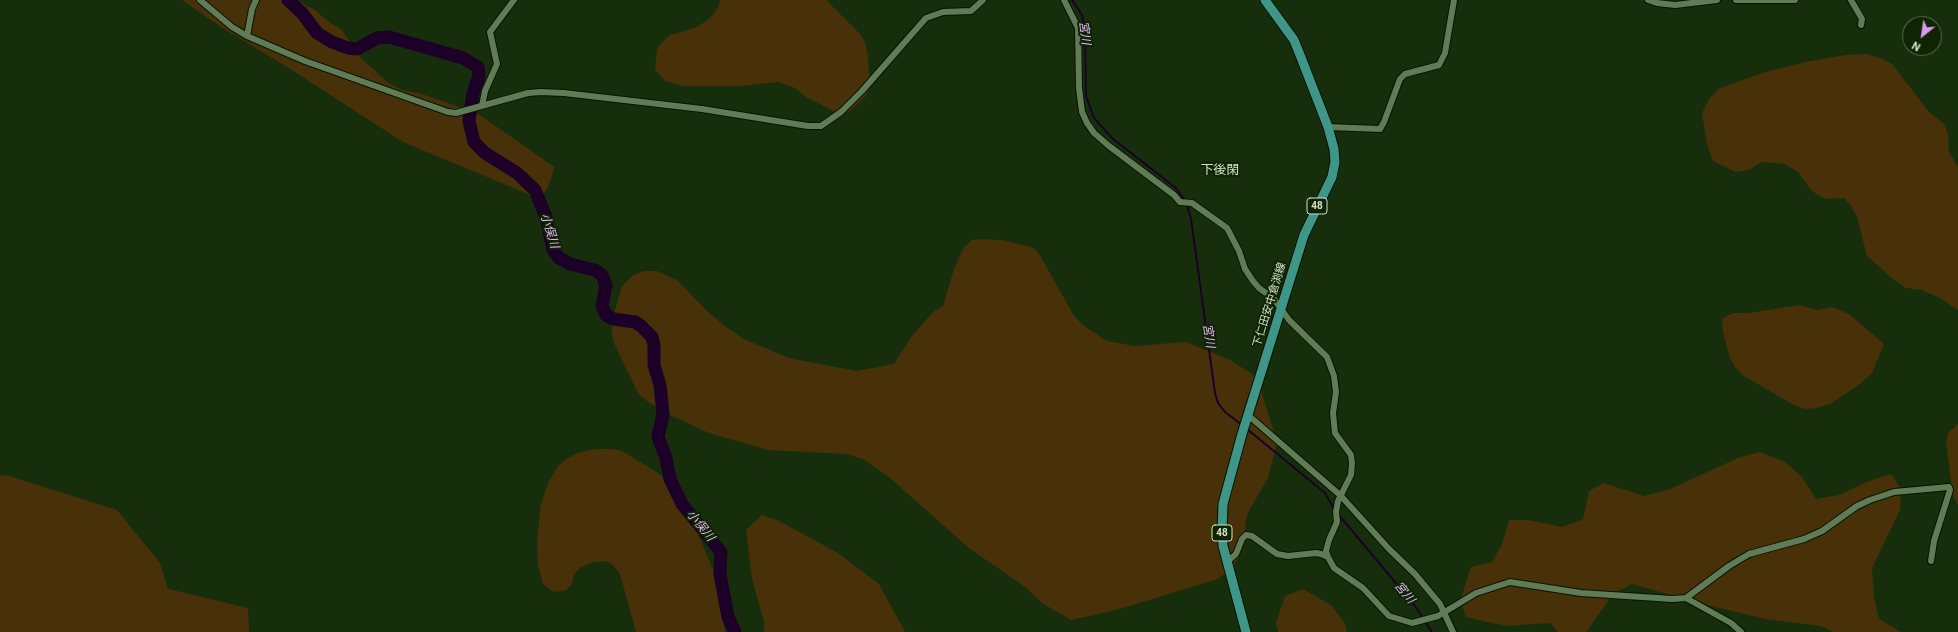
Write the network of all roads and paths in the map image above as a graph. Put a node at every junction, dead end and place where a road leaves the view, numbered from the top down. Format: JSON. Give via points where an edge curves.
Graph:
{"nodes":[{"id":1,"x":200,"y":0,"type":"edge"},
{"id":2,"x":256,"y":0,"type":"edge"},
{"id":3,"x":514,"y":0,"type":"edge"},
{"id":4,"x":983,"y":0,"type":"edge"},
{"id":5,"x":1064,"y":0,"type":"edge"},
{"id":6,"x":1265,"y":0,"type":"edge"},
{"id":7,"x":1454,"y":0,"type":"edge"},
{"id":8,"x":1648,"y":0,"type":"edge"},
{"id":9,"x":1717,"y":0,"type":"edge"},
{"id":10,"x":1736,"y":0,"type":"edge"},
{"id":11,"x":1795,"y":0,"type":"edge"},
{"id":12,"x":1851,"y":0,"type":"edge"},
{"id":13,"x":1861,"y":25,"type":"dead end"},
{"id":14,"x":247,"y":36,"type":"junction"},
{"id":15,"x":482,"y":106,"type":"junction"},
{"id":16,"x":1328,"y":127,"type":"junction"},
{"id":17,"x":1281,"y":308,"type":"junction"},
{"id":18,"x":1247,"y":418,"type":"junction"},
{"id":19,"x":1339,"y":498,"type":"junction"},
{"id":20,"x":1328,"y":557,"type":"junction"},
{"id":21,"x":1228,"y":561,"type":"junction"},
{"id":22,"x":1931,"y":561,"type":"dead end"},
{"id":23,"x":1686,"y":598,"type":"junction"},
{"id":24,"x":1441,"y":614,"type":"junction"},
{"id":25,"x":1246,"y":632,"type":"edge"},
{"id":26,"x":1453,"y":632,"type":"edge"},
{"id":27,"x":1741,"y":632,"type":"edge"}],
"edges":[{"from":1,"to":14,"type":"street"},
{"from":2,"to":14,"type":"street"},
{"from":3,"to":15,"type":"street","via":[[490,32],[497,64],[485,91]]},
{"from":4,"to":15,"type":"street","via":[[972,11],[943,12],[926,18],[862,91],[841,112],[821,126],[564,93],[528,93]]},
{"from":5,"to":17,"type":"street","via":[[1078,28],[1082,112],[1094,133],[1182,202],[1192,203],[1227,228],[1245,269],[1259,288]]},
{"from":6,"to":16,"type":"main road","name":"下仁田安中倉渕線","number":"48","via":[[1294,40]]},
{"from":7,"to":16,"type":"street","via":[[1445,53],[1439,65],[1405,74],[1400,79],[1380,129]]},
{"from":8,"to":9,"type":"street","via":[[1675,5]]},
{"from":10,"to":11,"type":"street"},
{"from":12,"to":13,"type":"street","via":[[1862,19]]},
{"from":14,"to":15,"type":"street","via":[[305,61],[448,112],[456,113]]},
{"from":16,"to":17,"type":"main road","name":"下仁田安中倉渕線","number":"48","via":[[1334,149],[1332,177],[1304,235]]},
{"from":17,"to":18,"type":"main road","name":"下仁田安中倉渕線","number":"48"},
{"from":17,"to":19,"type":"street","via":[[1289,320],[1327,357],[1334,376],[1334,433],[1351,455],[1352,463],[1351,475]]},
{"from":18,"to":19,"type":"street"},
{"from":18,"to":21,"type":"main road","name":"下仁田安中倉渕線","number":"48","via":[[1222,511],[1223,546]]},
{"from":19,"to":20,"type":"street","via":[[1337,522],[1326,551]]},
{"from":19,"to":24,"type":"street","via":[[1427,587]]},
{"from":20,"to":21,"type":"street","via":[[1316,553],[1288,556],[1277,554],[1252,536],[1246,535],[1236,554]]},
{"from":20,"to":24,"type":"street","via":[[1334,568],[1363,588],[1389,616],[1412,623]]},
{"from":21,"to":25,"type":"main road","name":"下仁田安中倉渕線","number":"48"},
{"from":22,"to":23,"type":"street","via":[[1949,487],[1894,492],[1870,500],[1857,506],[1822,531],[1804,539],[1749,554]]},
{"from":23,"to":24,"type":"street","via":[[1581,593],[1510,582],[1476,593]]},
{"from":23,"to":27,"type":"street","via":[[1731,623]]},
{"from":24,"to":26,"type":"street"}]}
